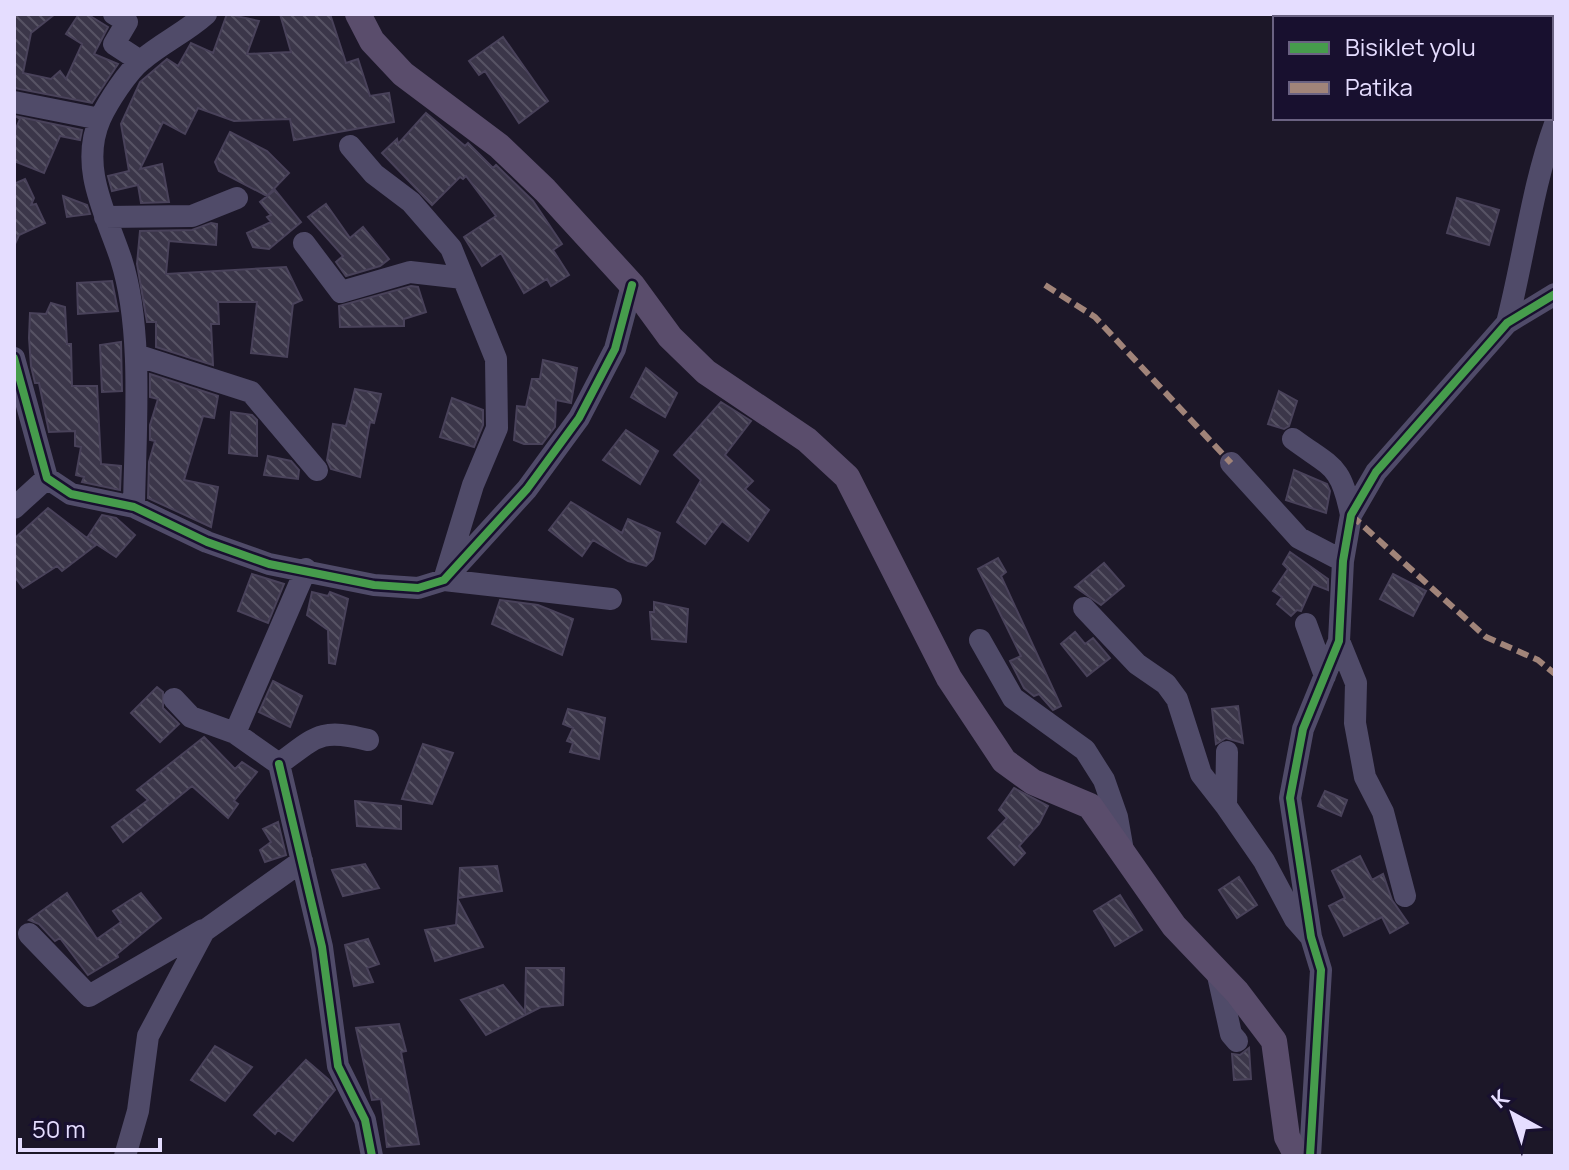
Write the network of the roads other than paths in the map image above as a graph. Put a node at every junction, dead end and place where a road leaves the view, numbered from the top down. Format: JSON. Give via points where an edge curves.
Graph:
{"nodes":[{"id":1,"x":114,"y":14,"type":"edge"},
{"id":2,"x":206,"y":14,"type":"edge"},
{"id":3,"x":358,"y":14,"type":"edge"},
{"id":4,"x":140,"y":61,"type":"junction"},
{"id":5,"x":14,"y":102,"type":"edge"},
{"id":6,"x":100,"y":119,"type":"junction"},
{"id":7,"x":1555,"y":124,"type":"edge"},
{"id":8,"x":350,"y":146,"type":"dead end"},
{"id":9,"x":237,"y":198,"type":"dead end"},
{"id":10,"x":105,"y":217,"type":"junction"},
{"id":11,"x":304,"y":243,"type":"dead end"},
{"id":12,"x":463,"y":278,"type":"junction"},
{"id":13,"x":632,"y":285,"type":"junction"},
{"id":14,"x":1555,"y":294,"type":"edge"},
{"id":15,"x":1507,"y":323,"type":"junction"},
{"id":16,"x":136,"y":355,"type":"junction"},
{"id":17,"x":14,"y":358,"type":"edge"},
{"id":18,"x":18,"y":393,"type":"edge"},
{"id":19,"x":1293,"y":439,"type":"dead end"},
{"id":20,"x":1231,"y":463,"type":"dead end"},
{"id":21,"x":317,"y":470,"type":"dead end"},
{"id":22,"x":47,"y":478,"type":"junction"},
{"id":23,"x":134,"y":507,"type":"junction"},
{"id":24,"x":14,"y":508,"type":"edge"},
{"id":25,"x":1351,"y":515,"type":"junction"},
{"id":26,"x":1343,"y":561,"type":"junction"},
{"id":27,"x":306,"y":569,"type":"junction"},
{"id":28,"x":444,"y":580,"type":"junction"},
{"id":29,"x":611,"y":599,"type":"dead end"},
{"id":30,"x":1084,"y":608,"type":"dead end"},
{"id":31,"x":1306,"y":624,"type":"dead end"},
{"id":32,"x":980,"y":640,"type":"dead end"},
{"id":33,"x":1339,"y":641,"type":"junction"},
{"id":34,"x":1325,"y":676,"type":"junction"},
{"id":35,"x":174,"y":699,"type":"dead end"},
{"id":36,"x":235,"y":733,"type":"junction"},
{"id":37,"x":368,"y":740,"type":"dead end"},
{"id":38,"x":1227,"y":752,"type":"dead end"},
{"id":39,"x":279,"y":764,"type":"junction"},
{"id":40,"x":1226,"y":806,"type":"junction"},
{"id":41,"x":1124,"y":860,"type":"junction"},
{"id":42,"x":302,"y":861,"type":"junction"},
{"id":43,"x":1405,"y":896,"type":"dead end"},
{"id":44,"x":218,"y":921,"type":"junction"},
{"id":45,"x":29,"y":934,"type":"dead end"},
{"id":46,"x":1311,"y":937,"type":"junction"},
{"id":47,"x":1217,"y":971,"type":"junction"},
{"id":48,"x":1237,"y":1041,"type":"dead end"},
{"id":49,"x":125,"y":1156,"type":"edge"},
{"id":50,"x":372,"y":1156,"type":"edge"},
{"id":51,"x":1297,"y":1156,"type":"edge"},
{"id":52,"x":1310,"y":1156,"type":"edge"}],
"edges":[{"from":1,"to":4,"type":"street","via":[[127,22],[114,44]]},
{"from":2,"to":4,"type":"street"},
{"from":3,"to":13,"type":"main road","via":[[372,41],[403,74],[499,146]]},
{"from":4,"to":6,"type":"street"},
{"from":5,"to":6,"type":"street"},
{"from":6,"to":10,"type":"street","via":[[90,156]]},
{"from":7,"to":15,"type":"street"},
{"from":8,"to":12,"type":"street","via":[[451,248]]},
{"from":9,"to":10,"type":"street","via":[[192,216]]},
{"from":10,"to":16,"type":"street","via":[[122,262]]},
{"from":11,"to":12,"type":"street","via":[[341,292],[410,272]]},
{"from":12,"to":28,"type":"street","via":[[496,359],[497,428]]},
{"from":13,"to":28,"type":"street","via":[[615,349],[579,418],[527,489]]},
{"from":13,"to":41,"type":"main road","via":[[670,337],[706,372],[807,440],[847,477],[949,678],[1004,761],[1033,782],[1090,806]]},
{"from":14,"to":15,"type":"street"},
{"from":15,"to":25,"type":"street","via":[[1376,472]]},
{"from":16,"to":21,"type":"street","via":[[251,392]]},
{"from":16,"to":23,"type":"street"},
{"from":17,"to":18,"type":"street"},
{"from":18,"to":22,"type":"street"},
{"from":19,"to":25,"type":"street","via":[[1336,468],[1345,483]]},
{"from":20,"to":26,"type":"street","via":[[1299,538]]},
{"from":22,"to":23,"type":"street","via":[[71,494]]},
{"from":22,"to":24,"type":"street"},
{"from":23,"to":27,"type":"street","via":[[207,542],[269,564]]},
{"from":25,"to":26,"type":"street"},
{"from":26,"to":33,"type":"street"},
{"from":27,"to":28,"type":"street","via":[[374,585],[418,588]]},
{"from":27,"to":36,"type":"street"},
{"from":28,"to":29,"type":"street"},
{"from":30,"to":40,"type":"street","via":[[1177,699],[1201,774]]},
{"from":31,"to":34,"type":"street"},
{"from":32,"to":41,"type":"street","via":[[1013,698],[1085,750],[1104,780]]},
{"from":33,"to":34,"type":"street"},
{"from":33,"to":43,"type":"street","via":[[1356,683],[1355,723],[1365,777],[1383,812]]},
{"from":34,"to":46,"type":"street","via":[[1303,729],[1290,798]]},
{"from":35,"to":36,"type":"street","via":[[191,717]]},
{"from":36,"to":39,"type":"street"},
{"from":37,"to":39,"type":"street","via":[[333,732]]},
{"from":38,"to":40,"type":"street"},
{"from":39,"to":42,"type":"street"},
{"from":40,"to":46,"type":"street"},
{"from":41,"to":47,"type":"main road","via":[[1174,926]]},
{"from":42,"to":44,"type":"street"},
{"from":42,"to":50,"type":"street","via":[[322,947],[338,1066],[365,1120]]},
{"from":44,"to":45,"type":"street","via":[[89,996]]},
{"from":44,"to":49,"type":"street","via":[[204,931],[148,1036],[138,1111]]},
{"from":46,"to":52,"type":"street","via":[[1321,970]]},
{"from":47,"to":48,"type":"street"},
{"from":47,"to":51,"type":"main road","via":[[1274,1041],[1287,1137]]}]}
